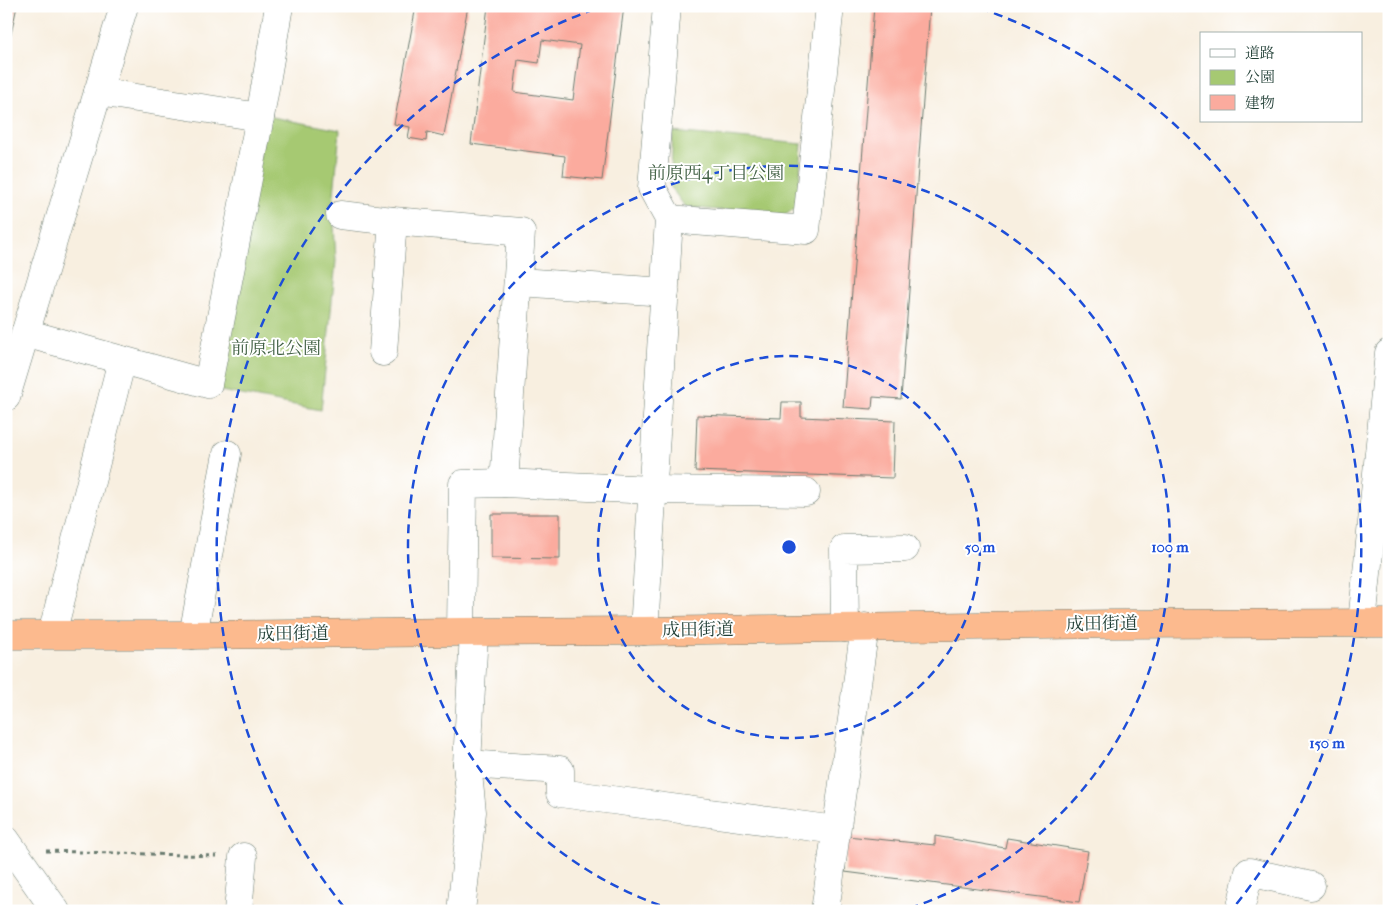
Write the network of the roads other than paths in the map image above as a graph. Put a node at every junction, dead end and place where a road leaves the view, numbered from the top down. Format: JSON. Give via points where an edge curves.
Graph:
{"nodes":[{"id":1,"x":124,"y":6,"type":"edge"},
{"id":2,"x":279,"y":6,"type":"edge"},
{"id":3,"x":667,"y":6,"type":"edge"},
{"id":4,"x":830,"y":6,"type":"edge"},
{"id":5,"x":98,"y":92,"type":"junction"},
{"id":6,"x":260,"y":117,"type":"junction"},
{"id":7,"x":340,"y":215,"type":"dead end"},
{"id":8,"x":669,"y":219,"type":"junction"},
{"id":9,"x":392,"y":221,"type":"junction"},
{"id":10,"x":518,"y":282,"type":"junction"},
{"id":11,"x":665,"y":292,"type":"junction"},
{"id":12,"x":26,"y":333,"type":"junction"},
{"id":13,"x":383,"y":352,"type":"dead end"},
{"id":14,"x":1389,"y":353,"type":"edge"},
{"id":15,"x":122,"y":360,"type":"junction"},
{"id":16,"x":6,"y":396,"type":"edge"},
{"id":17,"x":227,"y":454,"type":"dead end"},
{"id":18,"x":504,"y":483,"type":"junction"},
{"id":19,"x":652,"y":490,"type":"junction"},
{"id":20,"x":806,"y":492,"type":"dead end"},
{"id":21,"x":905,"y":548,"type":"dead end"},
{"id":22,"x":1389,"y":622,"type":"edge"},
{"id":23,"x":1362,"y":623,"type":"junction"},
{"id":24,"x":855,"y":627,"type":"junction"},
{"id":25,"x":644,"y":631,"type":"junction"},
{"id":26,"x":468,"y":632,"type":"junction"},
{"id":27,"x":52,"y":634,"type":"junction"},
{"id":28,"x":6,"y":635,"type":"edge"},
{"id":29,"x":193,"y":635,"type":"junction"},
{"id":30,"x":467,"y":764,"type":"junction"},
{"id":31,"x":836,"y":830,"type":"junction"},
{"id":32,"x":10,"y":845,"type":"edge"},
{"id":33,"x":242,"y":857,"type":"road end"},
{"id":34,"x":1311,"y":886,"type":"dead end"},
{"id":35,"x":56,"y":911,"type":"edge"},
{"id":36,"x":238,"y":911,"type":"edge"},
{"id":37,"x":461,"y":911,"type":"edge"},
{"id":38,"x":825,"y":911,"type":"edge"},
{"id":39,"x":1240,"y":911,"type":"edge"}],
"edges":[{"from":1,"to":5,"type":"street"},
{"from":2,"to":6,"type":"street"},
{"from":3,"to":8,"type":"street","via":[[652,188]]},
{"from":4,"to":8,"type":"street","via":[[806,230]]},
{"from":5,"to":6,"type":"street"},
{"from":5,"to":12,"type":"street"},
{"from":6,"to":15,"type":"street","via":[[208,384]]},
{"from":7,"to":9,"type":"street"},
{"from":8,"to":11,"type":"street"},
{"from":9,"to":10,"type":"street","via":[[521,232]]},
{"from":9,"to":13,"type":"street"},
{"from":10,"to":11,"type":"street"},
{"from":10,"to":18,"type":"street"},
{"from":11,"to":19,"type":"street"},
{"from":12,"to":15,"type":"street"},
{"from":12,"to":16,"type":"street"},
{"from":14,"to":23,"type":"street"},
{"from":15,"to":27,"type":"street"},
{"from":17,"to":29,"type":"street"},
{"from":18,"to":19,"type":"street"},
{"from":18,"to":26,"type":"street","via":[[463,484]]},
{"from":19,"to":20,"type":"street"},
{"from":19,"to":25,"type":"street"},
{"from":21,"to":24,"type":"street","via":[[844,549]]},
{"from":22,"to":23,"type":"highway","name":"成田街道"},
{"from":23,"to":24,"type":"highway","name":"成田街道"},
{"from":24,"to":25,"type":"highway","name":"成田街道"},
{"from":24,"to":31,"type":"street"},
{"from":25,"to":26,"type":"highway","name":"成田街道"},
{"from":26,"to":29,"type":"highway","name":"成田街道"},
{"from":26,"to":30,"type":"street"},
{"from":27,"to":28,"type":"highway","name":"成田街道"},
{"from":27,"to":29,"type":"highway","name":"成田街道"},
{"from":30,"to":31,"type":"street","via":[[560,770],[560,793]]},
{"from":30,"to":37,"type":"street","via":[[472,812]]},
{"from":31,"to":38,"type":"street"},
{"from":32,"to":35,"type":"street"},
{"from":33,"to":36,"type":"street"},
{"from":34,"to":39,"type":"street","via":[[1249,872]]}]}
